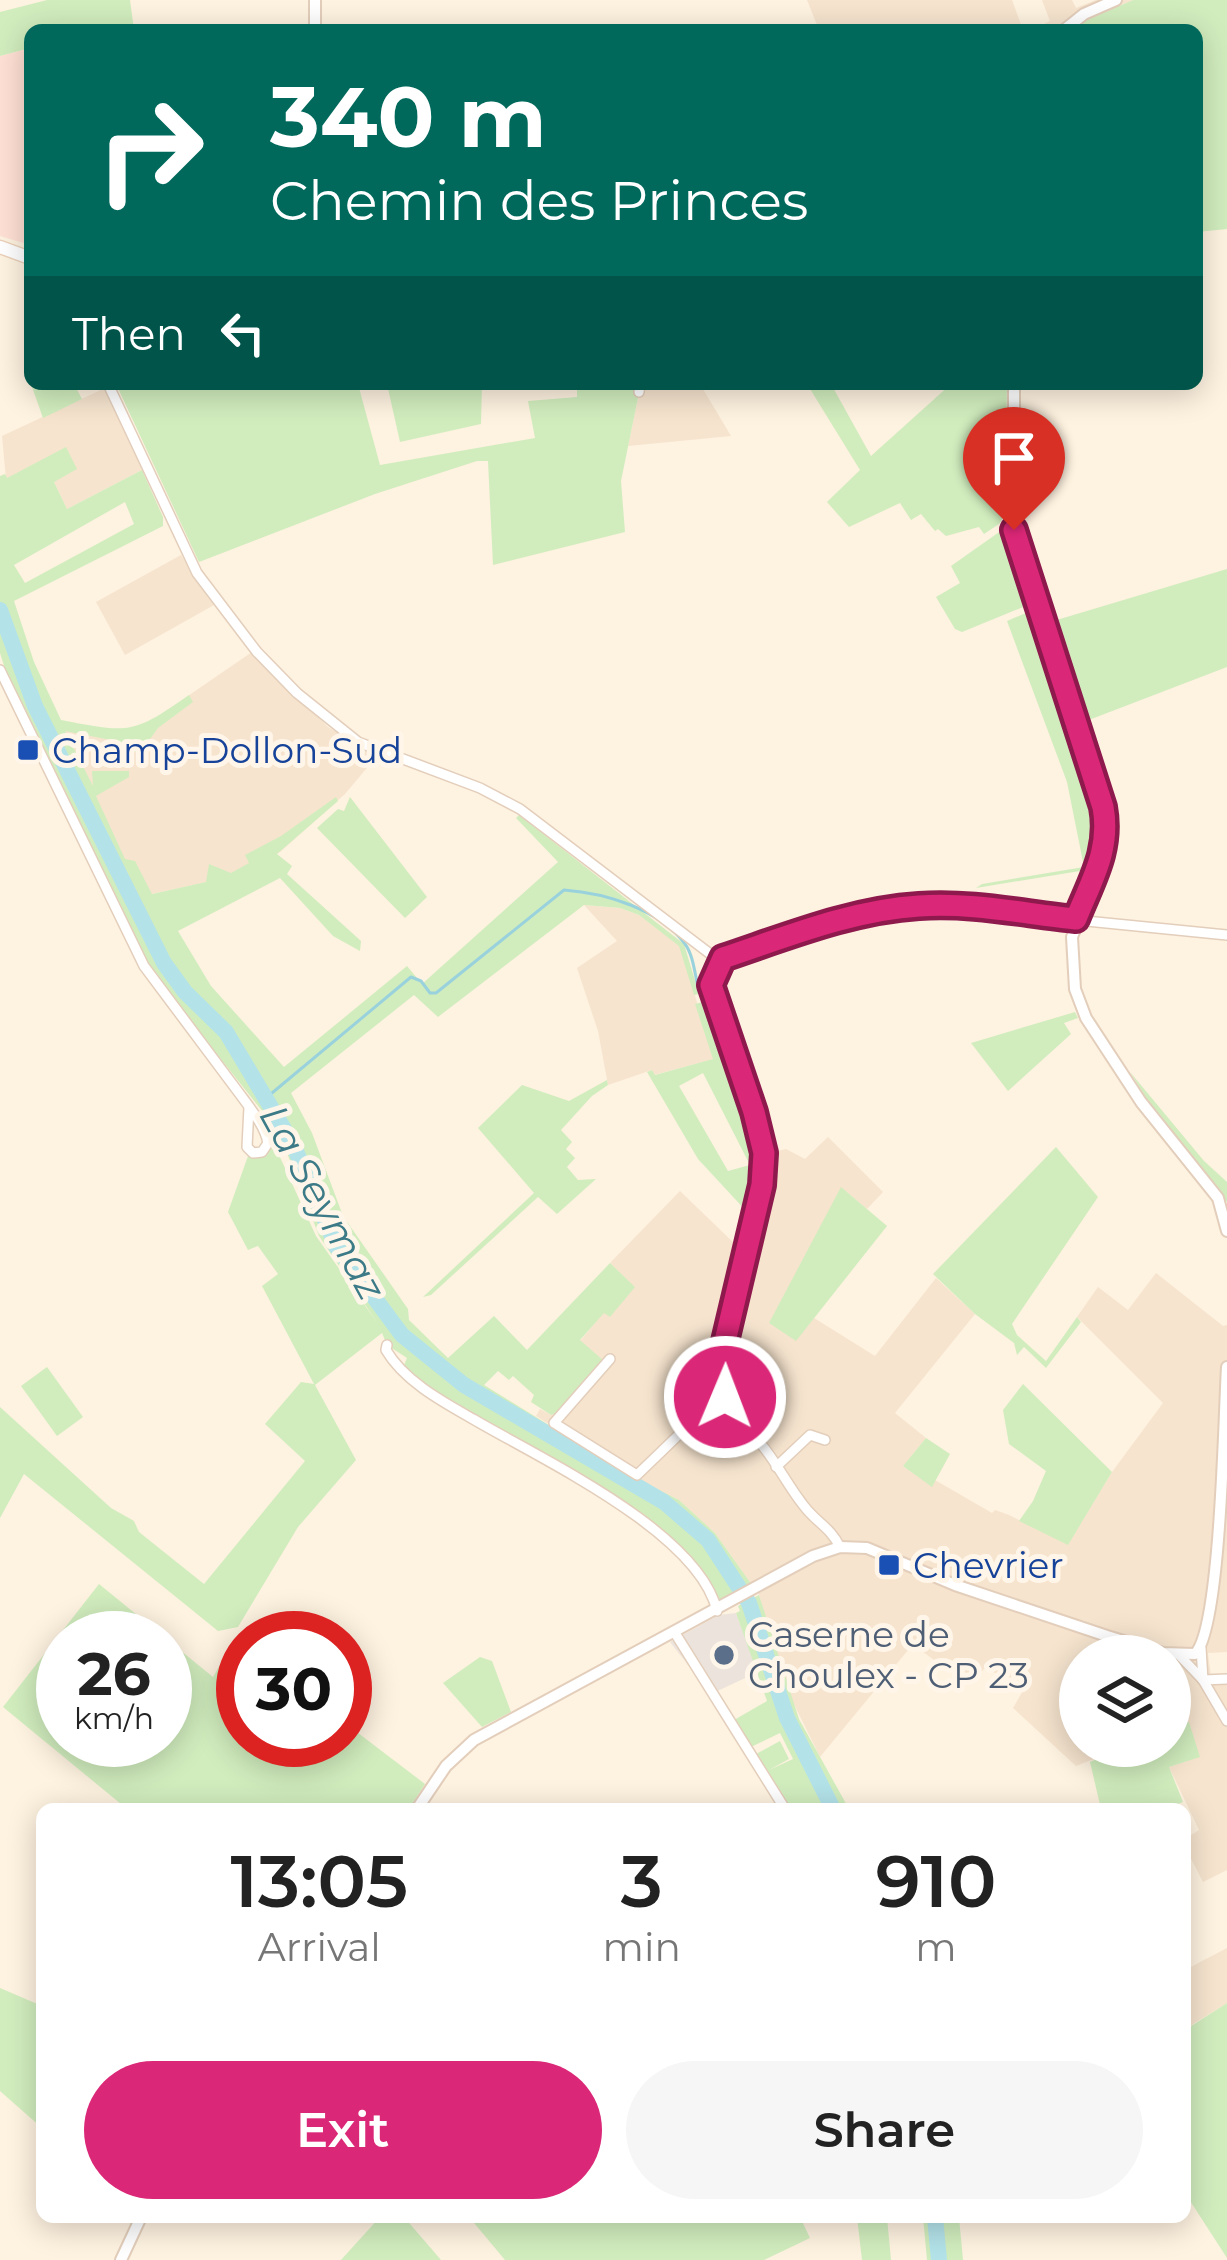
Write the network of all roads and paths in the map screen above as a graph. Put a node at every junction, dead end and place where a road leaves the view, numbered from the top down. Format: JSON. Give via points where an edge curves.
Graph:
{"nodes":[{"id":1,"x":1116,"y":0,"type":"edge"},
{"id":2,"x":1072,"y":24,"type":"edge"},
{"id":3,"x":111,"y":390,"type":"edge"},
{"id":4,"x":1014,"y":390,"type":"edge"},
{"id":5,"x":0,"y":670,"type":"edge"},
{"id":6,"x":1076,"y":919,"type":"junction"},
{"id":7,"x":1227,"y":935,"type":"edge"},
{"id":8,"x":723,"y":958,"type":"junction"},
{"id":9,"x":249,"y":1107,"type":"junction"},
{"id":10,"x":1227,"y":1232,"type":"edge"},
{"id":11,"x":387,"y":1345,"type":"dead end"},
{"id":12,"x":610,"y":1359,"type":"dead end"},
{"id":13,"x":1227,"y":1367,"type":"edge"},
{"id":14,"x":733,"y":1410,"type":"junction"},
{"id":15,"x":539,"y":1413,"type":"dead end"},
{"id":16,"x":555,"y":1422,"type":"junction"},
{"id":17,"x":825,"y":1440,"type":"dead end"},
{"id":18,"x":776,"y":1467,"type":"junction"},
{"id":19,"x":840,"y":1547,"type":"junction"},
{"id":20,"x":1221,"y":1561,"type":"edge"},
{"id":21,"x":717,"y":1611,"type":"junction"},
{"id":22,"x":675,"y":1634,"type":"junction"},
{"id":23,"x":1104,"y":1635,"type":"edge"},
{"id":24,"x":1198,"y":1651,"type":"junction"},
{"id":25,"x":1191,"y":1653,"type":"edge"},
{"id":26,"x":1191,"y":1667,"type":"edge"},
{"id":27,"x":1227,"y":1679,"type":"edge"},
{"id":28,"x":1203,"y":1680,"type":"junction"},
{"id":29,"x":1227,"y":1720,"type":"edge"},
{"id":30,"x":421,"y":1803,"type":"edge"},
{"id":31,"x":781,"y":1803,"type":"edge"},
{"id":32,"x":138,"y":2223,"type":"edge"},
{"id":33,"x":121,"y":2260,"type":"edge"}],
"edges":[{"from":1,"to":2,"type":"street"},
{"from":3,"to":8,"type":"street","via":[[197,573],[307,702],[358,742],[520,809],[700,949]]},
{"from":4,"to":6,"type":"street","via":[[1013,528],[1105,816],[1099,867]]},
{"from":5,"to":9,"type":"street","via":[[144,966]]},
{"from":6,"to":7,"type":"street"},
{"from":6,"to":8,"type":"street","via":[[916,906]]},
{"from":6,"to":10,"type":"street","via":[[1071,970],[1082,1010],[1141,1102],[1213,1190]]},
{"from":8,"to":14,"type":"street","via":[[711,985],[764,1153],[720,1369]]},
{"from":9,"to":9,"type":"street","via":[[247,1142],[262,1152],[267,1134]]},
{"from":11,"to":21,"type":"street","via":[[399,1367],[444,1402],[672,1541],[706,1581]]},
{"from":12,"to":16,"type":"street"},
{"from":13,"to":20,"type":"street"},
{"from":14,"to":16,"type":"street","via":[[693,1420],[637,1474]]},
{"from":14,"to":18,"type":"street"},
{"from":15,"to":16,"type":"street"},
{"from":17,"to":18,"type":"street","via":[[810,1435]]},
{"from":18,"to":19,"type":"street"},
{"from":19,"to":21,"type":"street"},
{"from":19,"to":23,"type":"street","via":[[872,1550]]},
{"from":20,"to":24,"type":"street"},
{"from":21,"to":22,"type":"street"},
{"from":22,"to":30,"type":"street","via":[[474,1739]]},
{"from":22,"to":31,"type":"street"},
{"from":24,"to":25,"type":"street"},
{"from":24,"to":28,"type":"street"},
{"from":26,"to":28,"type":"street"},
{"from":27,"to":28,"type":"street"},
{"from":28,"to":29,"type":"street"},
{"from":32,"to":33,"type":"street"}]}
